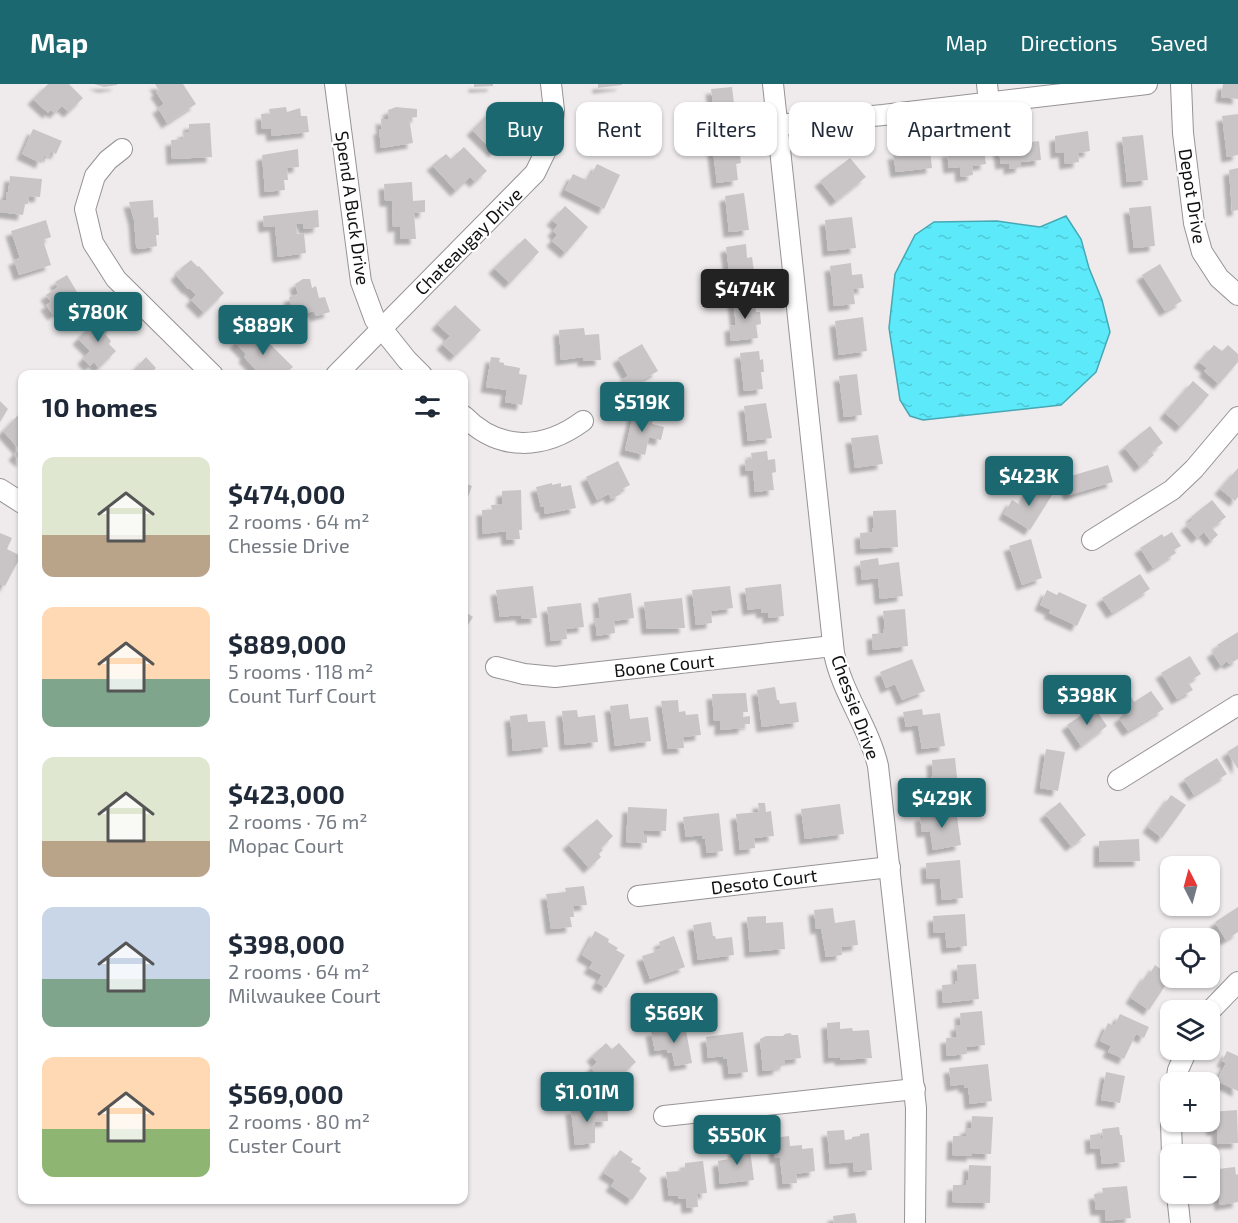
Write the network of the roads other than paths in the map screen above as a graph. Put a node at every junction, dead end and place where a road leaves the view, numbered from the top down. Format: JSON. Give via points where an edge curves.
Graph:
{"nodes":[{"id":1,"x":335,"y":84,"type":"edge"},
{"id":2,"x":551,"y":84,"type":"edge"},
{"id":3,"x":773,"y":84,"type":"edge"},
{"id":4,"x":1147,"y":84,"type":"edge"},
{"id":5,"x":1181,"y":84,"type":"edge"},
{"id":6,"x":988,"y":93,"type":"edge"},
{"id":7,"x":775,"y":102,"type":"edge"},
{"id":8,"x":777,"y":125,"type":"joint"},
{"id":9,"x":122,"y":149,"type":"dead end"},
{"id":10,"x":1238,"y":295,"type":"edge"},
{"id":11,"x":381,"y":329,"type":"junction"},
{"id":12,"x":208,"y":370,"type":"edge"},
{"id":13,"x":341,"y":370,"type":"edge"},
{"id":14,"x":418,"y":370,"type":"edge"},
{"id":15,"x":1238,"y":417,"type":"edge"},
{"id":16,"x":468,"y":419,"type":"edge"},
{"id":17,"x":583,"y":421,"type":"dead end"},
{"id":18,"x":0,"y":489,"type":"edge"},
{"id":19,"x":18,"y":500,"type":"edge"},
{"id":20,"x":1092,"y":540,"type":"dead end"},
{"id":21,"x":833,"y":646,"type":"junction"},
{"id":22,"x":496,"y":667,"type":"dead end"},
{"id":23,"x":1238,"y":705,"type":"edge"},
{"id":24,"x":1118,"y":780,"type":"dead end"},
{"id":25,"x":890,"y":867,"type":"junction"},
{"id":26,"x":638,"y":896,"type":"dead end"},
{"id":27,"x":1238,"y":982,"type":"edge"},
{"id":28,"x":1220,"y":1001,"type":"edge"},
{"id":29,"x":915,"y":1089,"type":"junction"},
{"id":30,"x":664,"y":1116,"type":"dead end"},
{"id":31,"x":1178,"y":1204,"type":"edge"},
{"id":32,"x":915,"y":1223,"type":"edge"},
{"id":33,"x":1180,"y":1223,"type":"edge"}],
"edges":[{"from":1,"to":11,"type":"street","name":"Spend A Buck Drive","via":[[361,282]]},
{"from":2,"to":11,"type":"street","name":"Chateaugay Drive","via":[[552,140],[535,173]]},
{"from":3,"to":7,"type":"street","name":"Chessie Drive"},
{"from":4,"to":6,"type":"street"},
{"from":5,"to":10,"type":"street","name":"Depot Drive","via":[[1194,223],[1202,252]]},
{"from":6,"to":8,"type":"street"},
{"from":8,"to":21,"type":"street","name":"Chessie Drive"},
{"from":9,"to":12,"type":"street","via":[[95,176],[85,209],[93,243],[116,279]]},
{"from":11,"to":13,"type":"street","name":"Chateaugay Drive"},
{"from":11,"to":14,"type":"street","name":"Spend A Buck Drive"},
{"from":15,"to":20,"type":"street","via":[[1172,490]]},
{"from":16,"to":17,"type":"street","via":[[497,439],[518,444],[539,443],[568,432]]},
{"from":18,"to":19,"type":"street"},
{"from":21,"to":22,"type":"street","name":"Boone Court","via":[[555,677]]},
{"from":21,"to":25,"type":"street","name":"Chessie Drive","via":[[838,671],[877,761]]},
{"from":23,"to":24,"type":"street"},
{"from":25,"to":26,"type":"street","name":"Desoto Court"},
{"from":25,"to":29,"type":"street","name":"Chessie Drive"},
{"from":27,"to":28,"type":"street"},
{"from":29,"to":30,"type":"street"},
{"from":29,"to":32,"type":"street","name":"Chessie Drive"},
{"from":31,"to":33,"type":"street"}]}
